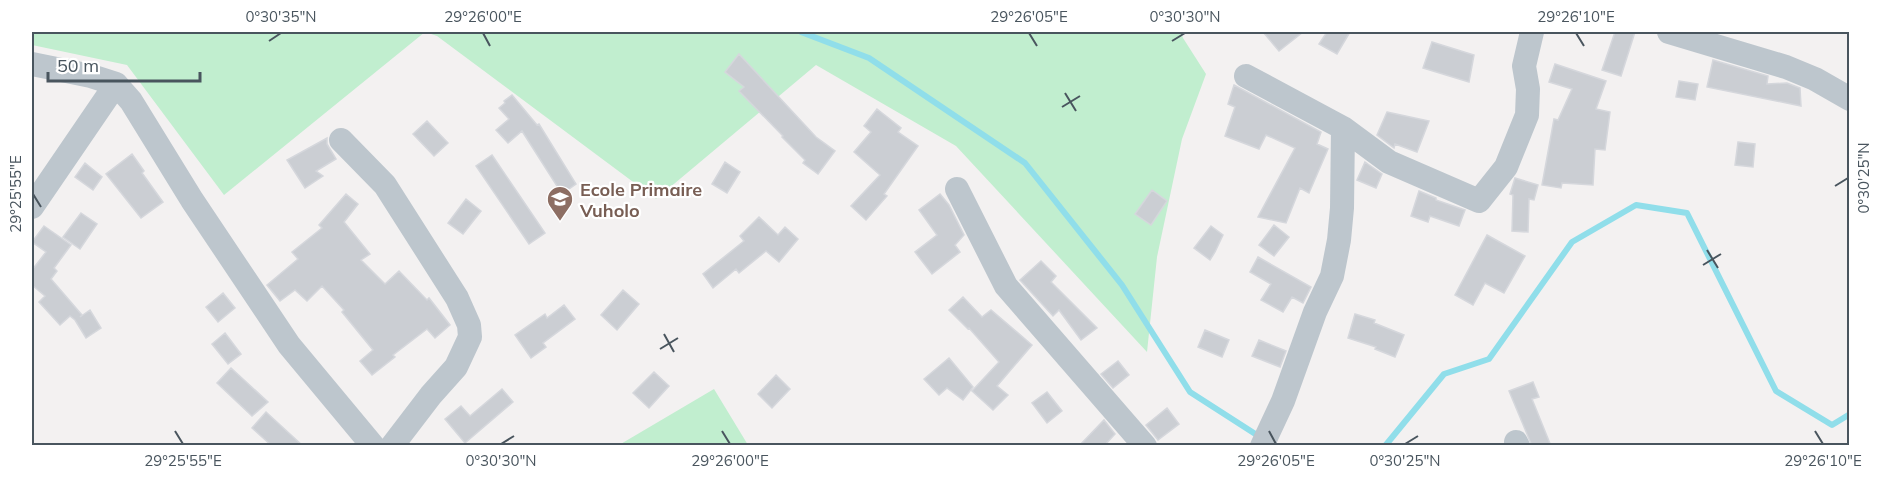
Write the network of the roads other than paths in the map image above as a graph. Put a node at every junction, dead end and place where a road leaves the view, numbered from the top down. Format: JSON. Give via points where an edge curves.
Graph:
{"nodes":[{"id":1,"x":1532,"y":32,"type":"edge"},
{"id":2,"x":1669,"y":32,"type":"edge"},
{"id":3,"x":32,"y":64,"type":"edge"},
{"id":4,"x":1246,"y":76,"type":"dead end"},
{"id":5,"x":116,"y":84,"type":"junction"},
{"id":6,"x":1850,"y":99,"type":"edge"},
{"id":7,"x":1343,"y":128,"type":"junction"},
{"id":8,"x":341,"y":140,"type":"dead end"},
{"id":9,"x":957,"y":189,"type":"dead end"},
{"id":10,"x":32,"y":207,"type":"edge"},
{"id":11,"x":373,"y":446,"type":"edge"},
{"id":12,"x":392,"y":446,"type":"edge"},
{"id":13,"x":1145,"y":446,"type":"edge"},
{"id":14,"x":1262,"y":446,"type":"edge"}],
"edges":[{"from":1,"to":7,"type":"street","via":[[1524,66],[1527,115],[1506,167],[1479,201],[1389,162]]},
{"from":2,"to":6,"type":"street","via":[[1786,67]]},
{"from":3,"to":5,"type":"street"},
{"from":4,"to":7,"type":"street"},
{"from":5,"to":10,"type":"street"},
{"from":5,"to":11,"type":"street","via":[[131,100],[289,345]]},
{"from":7,"to":14,"type":"street","via":[[1340,240],[1332,276]]},
{"from":8,"to":12,"type":"street","via":[[385,185],[457,298],[469,325],[470,337],[456,368]]},
{"from":9,"to":13,"type":"street","via":[[1006,286]]}]}
